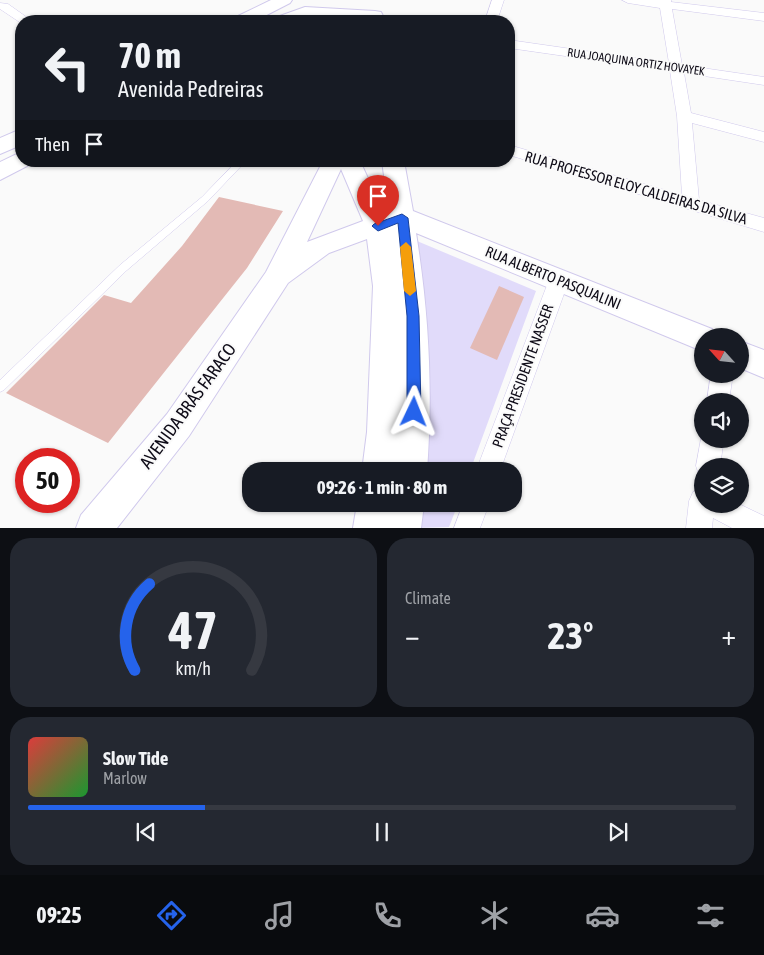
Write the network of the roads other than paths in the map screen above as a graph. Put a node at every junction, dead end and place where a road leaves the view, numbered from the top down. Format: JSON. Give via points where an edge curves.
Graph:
{"nodes":[{"id":1,"x":15,"y":0,"type":"edge"},
{"id":2,"x":284,"y":0,"type":"edge"},
{"id":3,"x":289,"y":0,"type":"edge"},
{"id":4,"x":498,"y":0,"type":"edge"},
{"id":5,"x":628,"y":0,"type":"edge"},
{"id":6,"x":665,"y":2,"type":"edge"},
{"id":7,"x":2,"y":8,"type":"edge"},
{"id":8,"x":305,"y":12,"type":"junction"},
{"id":9,"x":348,"y":12,"type":"edge"},
{"id":10,"x":375,"y":12,"type":"edge"},
{"id":11,"x":15,"y":15,"type":"edge"},
{"id":12,"x":254,"y":15,"type":"edge"},
{"id":13,"x":298,"y":15,"type":"edge"},
{"id":14,"x":493,"y":15,"type":"edge"},
{"id":15,"x":764,"y":17,"type":"edge"},
{"id":16,"x":515,"y":45,"type":"edge"},
{"id":17,"x":676,"y":67,"type":"junction"},
{"id":18,"x":764,"y":81,"type":"edge"},
{"id":19,"x":684,"y":116,"type":"junction"},
{"id":20,"x":764,"y":137,"type":"edge"},
{"id":21,"x":15,"y":139,"type":"edge"},
{"id":22,"x":0,"y":147,"type":"edge"},
{"id":23,"x":515,"y":152,"type":"edge"},
{"id":24,"x":15,"y":163,"type":"edge"},
{"id":25,"x":236,"y":167,"type":"edge"},
{"id":26,"x":331,"y":167,"type":"edge"},
{"id":27,"x":353,"y":167,"type":"edge"},
{"id":28,"x":393,"y":167,"type":"edge"},
{"id":29,"x":0,"y":172,"type":"edge"},
{"id":30,"x":691,"y":203,"type":"junction"},
{"id":31,"x":390,"y":222,"type":"junction"},
{"id":32,"x":764,"y":225,"type":"edge"},
{"id":33,"x":276,"y":280,"type":"junction"},
{"id":34,"x":558,"y":280,"type":"junction"},
{"id":35,"x":694,"y":335,"type":"edge"},
{"id":36,"x":749,"y":358,"type":"edge"},
{"id":37,"x":764,"y":364,"type":"edge"},
{"id":38,"x":0,"y":387,"type":"edge"},
{"id":39,"x":380,"y":462,"type":"edge"},
{"id":40,"x":410,"y":462,"type":"edge"},
{"id":41,"x":491,"y":462,"type":"edge"},
{"id":42,"x":374,"y":512,"type":"edge"},
{"id":43,"x":405,"y":512,"type":"edge"},
{"id":44,"x":473,"y":512,"type":"edge"},
{"id":45,"x":701,"y":513,"type":"edge"},
{"id":46,"x":730,"y":513,"type":"edge"},
{"id":47,"x":94,"y":528,"type":"edge"},
{"id":48,"x":371,"y":528,"type":"edge"},
{"id":49,"x":403,"y":528,"type":"edge"},
{"id":50,"x":467,"y":528,"type":"edge"},
{"id":51,"x":699,"y":528,"type":"edge"},
{"id":52,"x":760,"y":528,"type":"edge"}],
"edges":[{"from":1,"to":7,"type":"street"},
{"from":2,"to":12,"type":"main road"},
{"from":3,"to":8,"type":"main road"},
{"from":4,"to":14,"type":"street"},
{"from":5,"to":6,"type":"street"},
{"from":6,"to":15,"type":"street"},
{"from":6,"to":17,"type":"street"},
{"from":7,"to":11,"type":"street"},
{"from":8,"to":9,"type":"main road"},
{"from":8,"to":13,"type":"main road"},
{"from":9,"to":10,"type":"main road"},
{"from":16,"to":17,"type":"street","name":"RUA JOAQUINA ORTIZ HOVAYEK"},
{"from":17,"to":18,"type":"street","name":"RUA JOAQUINA ORTIZ HOVAYEK"},
{"from":17,"to":19,"type":"street"},
{"from":19,"to":20,"type":"street"},
{"from":19,"to":30,"type":"street"},
{"from":21,"to":22,"type":"main road"},
{"from":23,"to":30,"type":"street","name":"RUA PROFESSOR ELOY CALDEIRAS DA SILVA"},
{"from":24,"to":29,"type":"main road"},
{"from":25,"to":38,"type":"lane","via":[[205,199],[123,268]]},
{"from":26,"to":33,"type":"main road","name":"AVENIDA BRÁS FARACO"},
{"from":27,"to":31,"type":"main road"},
{"from":28,"to":31,"type":"main road"},
{"from":30,"to":32,"type":"street","name":"RUA PROFESSOR ELOY CALDEIRAS DA SILVA"},
{"from":31,"to":33,"type":"main road","name":"AVENIDA BRÁS FARACO","via":[[320,246]]},
{"from":31,"to":34,"type":"main road","name":"RUA ALBERTO PASQUALINI"},
{"from":31,"to":39,"type":"main road"},
{"from":31,"to":40,"type":"main road","via":[[413,316]]},
{"from":33,"to":47,"type":"main road","name":"AVENIDA BRÁS FARACO","via":[[178,425]]},
{"from":34,"to":35,"type":"main road","name":"RUA ALBERTO PASQUALINI"},
{"from":34,"to":41,"type":"street","name":"PRAÇA PRESIDENTE NASSER"},
{"from":36,"to":37,"type":"main road"},
{"from":42,"to":48,"type":"main road"},
{"from":43,"to":49,"type":"main road"},
{"from":44,"to":50,"type":"street"},
{"from":45,"to":51,"type":"street"},
{"from":46,"to":52,"type":"street"}]}
